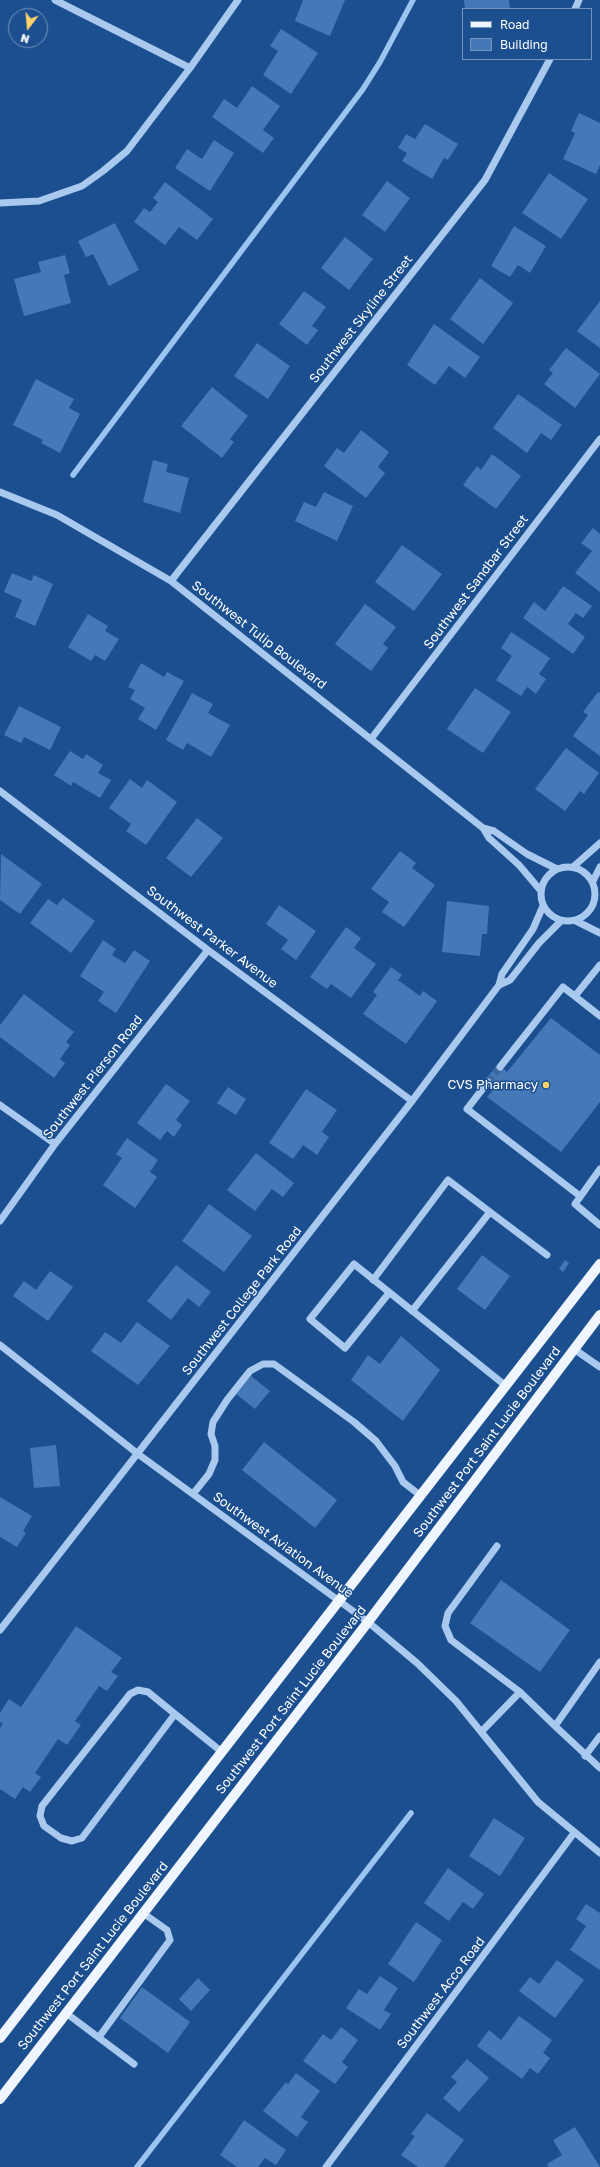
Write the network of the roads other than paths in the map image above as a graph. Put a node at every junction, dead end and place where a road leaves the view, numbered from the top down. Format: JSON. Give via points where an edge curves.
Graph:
{"nodes":[{"id":1,"x":54,"y":0,"type":"edge"},
{"id":2,"x":238,"y":0,"type":"edge"},
{"id":3,"x":549,"y":60,"type":"edge"},
{"id":4,"x":190,"y":68,"type":"junction"},
{"id":5,"x":0,"y":203,"type":"edge"},
{"id":6,"x":600,"y":439,"type":"edge"},
{"id":7,"x":0,"y":492,"type":"edge"},
{"id":8,"x":171,"y":581,"type":"junction"},
{"id":9,"x":371,"y":739,"type":"junction"},
{"id":10,"x":0,"y":791,"type":"edge"},
{"id":11,"x":483,"y":828,"type":"junction"},
{"id":12,"x":600,"y":843,"type":"edge"},
{"id":13,"x":573,"y":867,"type":"junction"},
{"id":14,"x":600,"y":867,"type":"edge"},
{"id":15,"x":557,"y":869,"type":"junction"},
{"id":16,"x":593,"y":881,"type":"junction"},
{"id":17,"x":540,"y":890,"type":"junction"},
{"id":18,"x":598,"y":900,"type":"edge"},
{"id":19,"x":543,"y":906,"type":"junction"},
{"id":20,"x":561,"y":921,"type":"junction"},
{"id":21,"x":576,"y":921,"type":"junction"},
{"id":22,"x":600,"y":933,"type":"edge"},
{"id":23,"x":208,"y":950,"type":"junction"},
{"id":24,"x":600,"y":966,"type":"edge"},
{"id":25,"x":499,"y":985,"type":"junction"},
{"id":26,"x":575,"y":996,"type":"junction"},
{"id":27,"x":600,"y":1016,"type":"edge"},
{"id":28,"x":500,"y":1067,"type":"tunnel mouth"},
{"id":29,"x":488,"y":1082,"type":"tunnel mouth"},
{"id":30,"x":412,"y":1101,"type":"junction"},
{"id":31,"x":0,"y":1105,"type":"edge"},
{"id":32,"x":55,"y":1144,"type":"junction"},
{"id":33,"x":600,"y":1169,"type":"edge"},
{"id":34,"x":580,"y":1196,"type":"junction"},
{"id":35,"x":490,"y":1212,"type":"junction"},
{"id":36,"x":0,"y":1221,"type":"edge"},
{"id":37,"x":600,"y":1225,"type":"edge"},
{"id":38,"x":548,"y":1255,"type":"dead end"},
{"id":39,"x":600,"y":1264,"type":"edge"},
{"id":40,"x":373,"y":1280,"type":"junction"},
{"id":41,"x":389,"y":1293,"type":"junction"},
{"id":42,"x":412,"y":1311,"type":"junction"},
{"id":43,"x":600,"y":1315,"type":"edge"},
{"id":44,"x":0,"y":1345,"type":"edge"},
{"id":45,"x":574,"y":1349,"type":"junction"},
{"id":46,"x":600,"y":1367,"type":"edge"},
{"id":47,"x":506,"y":1386,"type":"junction"},
{"id":48,"x":138,"y":1454,"type":"junction"},
{"id":49,"x":193,"y":1494,"type":"junction"},
{"id":50,"x":421,"y":1496,"type":"junction"},
{"id":51,"x":497,"y":1546,"type":"dead end"},
{"id":52,"x":339,"y":1602,"type":"junction"},
{"id":53,"x":368,"y":1622,"type":"junction"},
{"id":54,"x":0,"y":1630,"type":"edge"},
{"id":55,"x":600,"y":1662,"type":"edge"},
{"id":56,"x":520,"y":1692,"type":"junction"},
{"id":57,"x":175,"y":1714,"type":"junction"},
{"id":58,"x":555,"y":1726,"type":"junction"},
{"id":59,"x":482,"y":1731,"type":"junction"},
{"id":60,"x":600,"y":1736,"type":"edge"},
{"id":61,"x":222,"y":1752,"type":"junction"},
{"id":62,"x":585,"y":1756,"type":"junction"},
{"id":63,"x":600,"y":1768,"type":"edge"},
{"id":64,"x":574,"y":1833,"type":"junction"},
{"id":65,"x":600,"y":1854,"type":"edge"},
{"id":66,"x":144,"y":1913,"type":"junction"},
{"id":67,"x":66,"y":2013,"type":"junction"},
{"id":68,"x":99,"y":2037,"type":"junction"},
{"id":69,"x":0,"y":2038,"type":"edge"},
{"id":70,"x":134,"y":2064,"type":"dead end"},
{"id":71,"x":0,"y":2099,"type":"edge"},
{"id":72,"x":326,"y":2167,"type":"edge"}],
"edges":[{"from":1,"to":4,"type":"street"},
{"from":2,"to":4,"type":"street"},
{"from":3,"to":8,"type":"street","name":"Southwest Skyline Street","via":[[485,180]]},
{"from":4,"to":5,"type":"street","via":[[127,151],[82,186],[39,202]]},
{"from":6,"to":9,"type":"street","name":"Southwest Sandbar Street"},
{"from":7,"to":8,"type":"street","name":"Southwest Tulip Boulevard","via":[[57,515]]},
{"from":8,"to":9,"type":"street","name":"Southwest Tulip Boulevard"},
{"from":9,"to":11,"type":"street","name":"Southwest Tulip Boulevard"},
{"from":10,"to":23,"type":"street","name":"Southwest Parker Avenue"},
{"from":11,"to":15,"type":"street","name":"Southwest Tulip Boulevard","via":[[494,831],[527,854]]},
{"from":11,"to":17,"type":"street","name":"Southwest Tulip Boulevard","via":[[489,838],[519,865]]},
{"from":12,"to":13,"type":"street"},
{"from":13,"to":15,"type":"street"},
{"from":13,"to":16,"type":"street","via":[[588,875]]},
{"from":14,"to":16,"type":"street"},
{"from":15,"to":17,"type":"street","via":[[548,876]]},
{"from":16,"to":18,"type":"street"},
{"from":17,"to":19,"type":"street"},
{"from":18,"to":21,"type":"street"},
{"from":19,"to":20,"type":"street","via":[[553,917]]},
{"from":19,"to":25,"type":"street","name":"Southwest College Park Road","via":[[533,928],[502,974]]},
{"from":20,"to":21,"type":"street"},
{"from":20,"to":25,"type":"street","name":"Southwest College Park Road","via":[[539,942],[510,980]]},
{"from":21,"to":22,"type":"street"},
{"from":23,"to":30,"type":"street","name":"Southwest Parker Avenue"},
{"from":23,"to":32,"type":"street","name":"Southwest Pierson Road"},
{"from":24,"to":26,"type":"street"},
{"from":25,"to":30,"type":"street","name":"Southwest College Park Road"},
{"from":26,"to":27,"type":"street"},
{"from":26,"to":28,"type":"street","via":[[563,987]]},
{"from":29,"to":34,"type":"street","via":[[467,1109]]},
{"from":30,"to":48,"type":"street","name":"Southwest College Park Road"},
{"from":31,"to":32,"type":"street"},
{"from":32,"to":36,"type":"street","name":"Southwest Pierson Road"},
{"from":33,"to":34,"type":"street"},
{"from":34,"to":37,"type":"street","via":[[575,1204]]},
{"from":35,"to":38,"type":"street"},
{"from":35,"to":40,"type":"street","via":[[448,1180]]},
{"from":35,"to":42,"type":"street"},
{"from":39,"to":47,"type":"main road","name":"Southwest Port Saint Lucie Boulevard"},
{"from":40,"to":41,"type":"street"},
{"from":40,"to":41,"type":"street","via":[[354,1264],[310,1319],[345,1348]]},
{"from":41,"to":42,"type":"street"},
{"from":42,"to":47,"type":"street"},
{"from":43,"to":45,"type":"main road","name":"Southwest Port Saint Lucie Boulevard"},
{"from":44,"to":48,"type":"street","name":"Southwest Aviation Avenue"},
{"from":45,"to":46,"type":"street"},
{"from":45,"to":53,"type":"main road","name":"Southwest Port Saint Lucie Boulevard"},
{"from":47,"to":50,"type":"main road","name":"Southwest Port Saint Lucie Boulevard"},
{"from":48,"to":49,"type":"street","name":"Southwest Aviation Avenue"},
{"from":48,"to":54,"type":"street","name":"Southwest College Park Road"},
{"from":49,"to":50,"type":"street","via":[[209,1474],[215,1460],[213,1422],[250,1371],[263,1364],[274,1364],[376,1441],[395,1466],[403,1482]]},
{"from":49,"to":52,"type":"street","name":"Southwest Aviation Avenue"},
{"from":50,"to":52,"type":"main road","name":"Southwest Port Saint Lucie Boulevard"},
{"from":51,"to":56,"type":"street","via":[[448,1613],[445,1626],[451,1640]]},
{"from":52,"to":53,"type":"street","name":"Southwest Aviation Avenue"},
{"from":52,"to":61,"type":"main road","name":"Southwest Port Saint Lucie Boulevard"},
{"from":53,"to":59,"type":"street","name":"Southwest Aviation Avenue","via":[[417,1663]]},
{"from":53,"to":66,"type":"main road","name":"Southwest Port Saint Lucie Boulevard"},
{"from":55,"to":58,"type":"street"},
{"from":56,"to":58,"type":"street"},
{"from":56,"to":59,"type":"street"},
{"from":57,"to":57,"type":"street","via":[[148,1692],[138,1690],[130,1694],[42,1806],[40,1816],[44,1826],[61,1838],[72,1841],[82,1838]]},
{"from":57,"to":61,"type":"street"},
{"from":58,"to":62,"type":"street"},
{"from":59,"to":64,"type":"street","name":"Southwest Aviation Avenue","via":[[538,1802]]},
{"from":60,"to":62,"type":"street"},
{"from":61,"to":69,"type":"main road","name":"Southwest Port Saint Lucie Boulevard"},
{"from":62,"to":63,"type":"street"},
{"from":64,"to":65,"type":"street","name":"Southwest Aviation Avenue"},
{"from":64,"to":72,"type":"street","name":"Southwest Acco Road"},
{"from":66,"to":67,"type":"main road","name":"Southwest Port Saint Lucie Boulevard"},
{"from":66,"to":68,"type":"street","via":[[167,1930],[170,1940]]},
{"from":67,"to":68,"type":"street"},
{"from":67,"to":71,"type":"main road","name":"Southwest Port Saint Lucie Boulevard"},
{"from":68,"to":70,"type":"street"}]}
